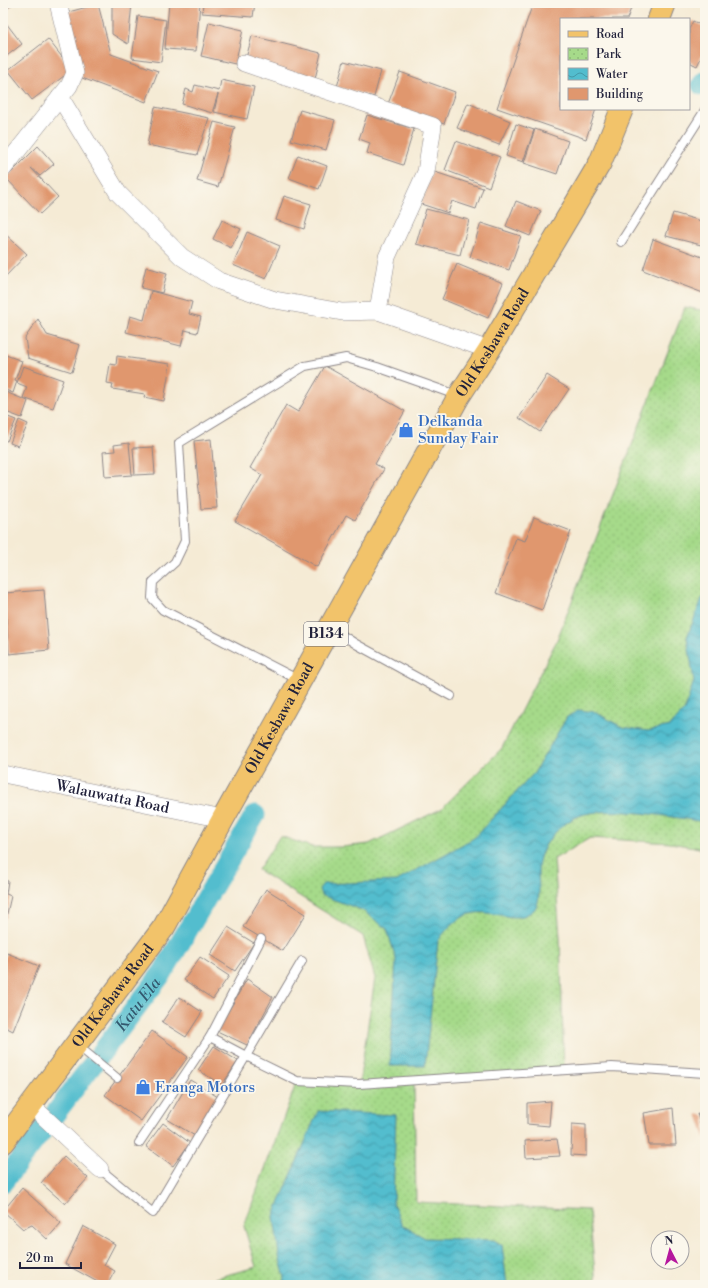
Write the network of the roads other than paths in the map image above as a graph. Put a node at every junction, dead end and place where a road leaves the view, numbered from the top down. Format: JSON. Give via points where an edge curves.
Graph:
{"nodes":[{"id":1,"x":58,"y":3,"type":"edge"},
{"id":2,"x":665,"y":3,"type":"edge"},
{"id":3,"x":659,"y":18,"type":"edge"},
{"id":4,"x":244,"y":64,"type":"dead end"},
{"id":5,"x":60,"y":97,"type":"junction"},
{"id":6,"x":622,"y":110,"type":"edge"},
{"id":7,"x":705,"y":110,"type":"edge"},
{"id":8,"x":3,"y":168,"type":"edge"},
{"id":9,"x":621,"y":242,"type":"dead end"},
{"id":10,"x":378,"y":312,"type":"junction"},
{"id":11,"x":489,"y":350,"type":"junction"},
{"id":12,"x":459,"y":396,"type":"junction"},
{"id":13,"x":330,"y":627,"type":"junction"},
{"id":14,"x":300,"y":681,"type":"junction"},
{"id":15,"x":451,"y":696,"type":"dead end"},
{"id":16,"x":3,"y":774,"type":"edge"},
{"id":17,"x":223,"y":819,"type":"junction"},
{"id":18,"x":261,"y":939,"type":"dead end"},
{"id":19,"x":302,"y":961,"type":"dead end"},
{"id":20,"x":210,"y":1037,"type":"junction"},
{"id":21,"x":77,"y":1045,"type":"junction"},
{"id":22,"x":246,"y":1056,"type":"junction"},
{"id":23,"x":705,"y":1073,"type":"edge"},
{"id":24,"x":117,"y":1078,"type":"dead end"},
{"id":25,"x":31,"y":1105,"type":"junction"},
{"id":26,"x":3,"y":1142,"type":"edge"},
{"id":27,"x":139,"y":1143,"type":"dead end"},
{"id":28,"x":100,"y":1169,"type":"joint"}],
"edges":[{"from":1,"to":5,"type":"street","via":[[75,73]]},
{"from":2,"to":3,"type":"main road"},
{"from":4,"to":10,"type":"street","via":[[433,126],[426,172],[387,257]]},
{"from":5,"to":8,"type":"street"},
{"from":5,"to":10,"type":"street","via":[[118,193],[182,258],[219,281],[275,300],[342,312]]},
{"from":6,"to":11,"type":"main road","name":"Old Kesbawa Road","number":"B134","via":[[600,163]]},
{"from":7,"to":9,"type":"lane"},
{"from":10,"to":11,"type":"street"},
{"from":11,"to":12,"type":"main road","name":"Old Kesbawa Road","number":"B134"},
{"from":12,"to":13,"type":"main road","name":"Old Kesbawa Road","number":"B134"},
{"from":12,"to":14,"type":"lane","via":[[346,358],[305,366],[179,444],[185,541],[175,562],[153,582],[152,598],[164,610]]},
{"from":13,"to":14,"type":"main road","name":"Old Kesbawa Road","number":"B134"},
{"from":13,"to":15,"type":"lane"},
{"from":14,"to":17,"type":"main road","name":"Old Kesbawa Road","number":"B134"},
{"from":16,"to":17,"type":"street","name":"Walauwatta Road"},
{"from":17,"to":21,"type":"main road","name":"Old Kesbawa Road","number":"B134","via":[[164,927]]},
{"from":18,"to":20,"type":"lane"},
{"from":19,"to":22,"type":"lane"},
{"from":20,"to":22,"type":"lane"},
{"from":20,"to":27,"type":"lane"},
{"from":21,"to":24,"type":"lane"},
{"from":21,"to":25,"type":"main road","name":"Old Kesbawa Road","number":"B134"},
{"from":22,"to":23,"type":"lane","via":[[297,1081],[359,1084],[612,1067]]},
{"from":22,"to":28,"type":"lane","via":[[153,1214]]},
{"from":25,"to":26,"type":"main road","name":"Old Kesbawa Road","number":"B134"},
{"from":25,"to":28,"type":"street"}]}
